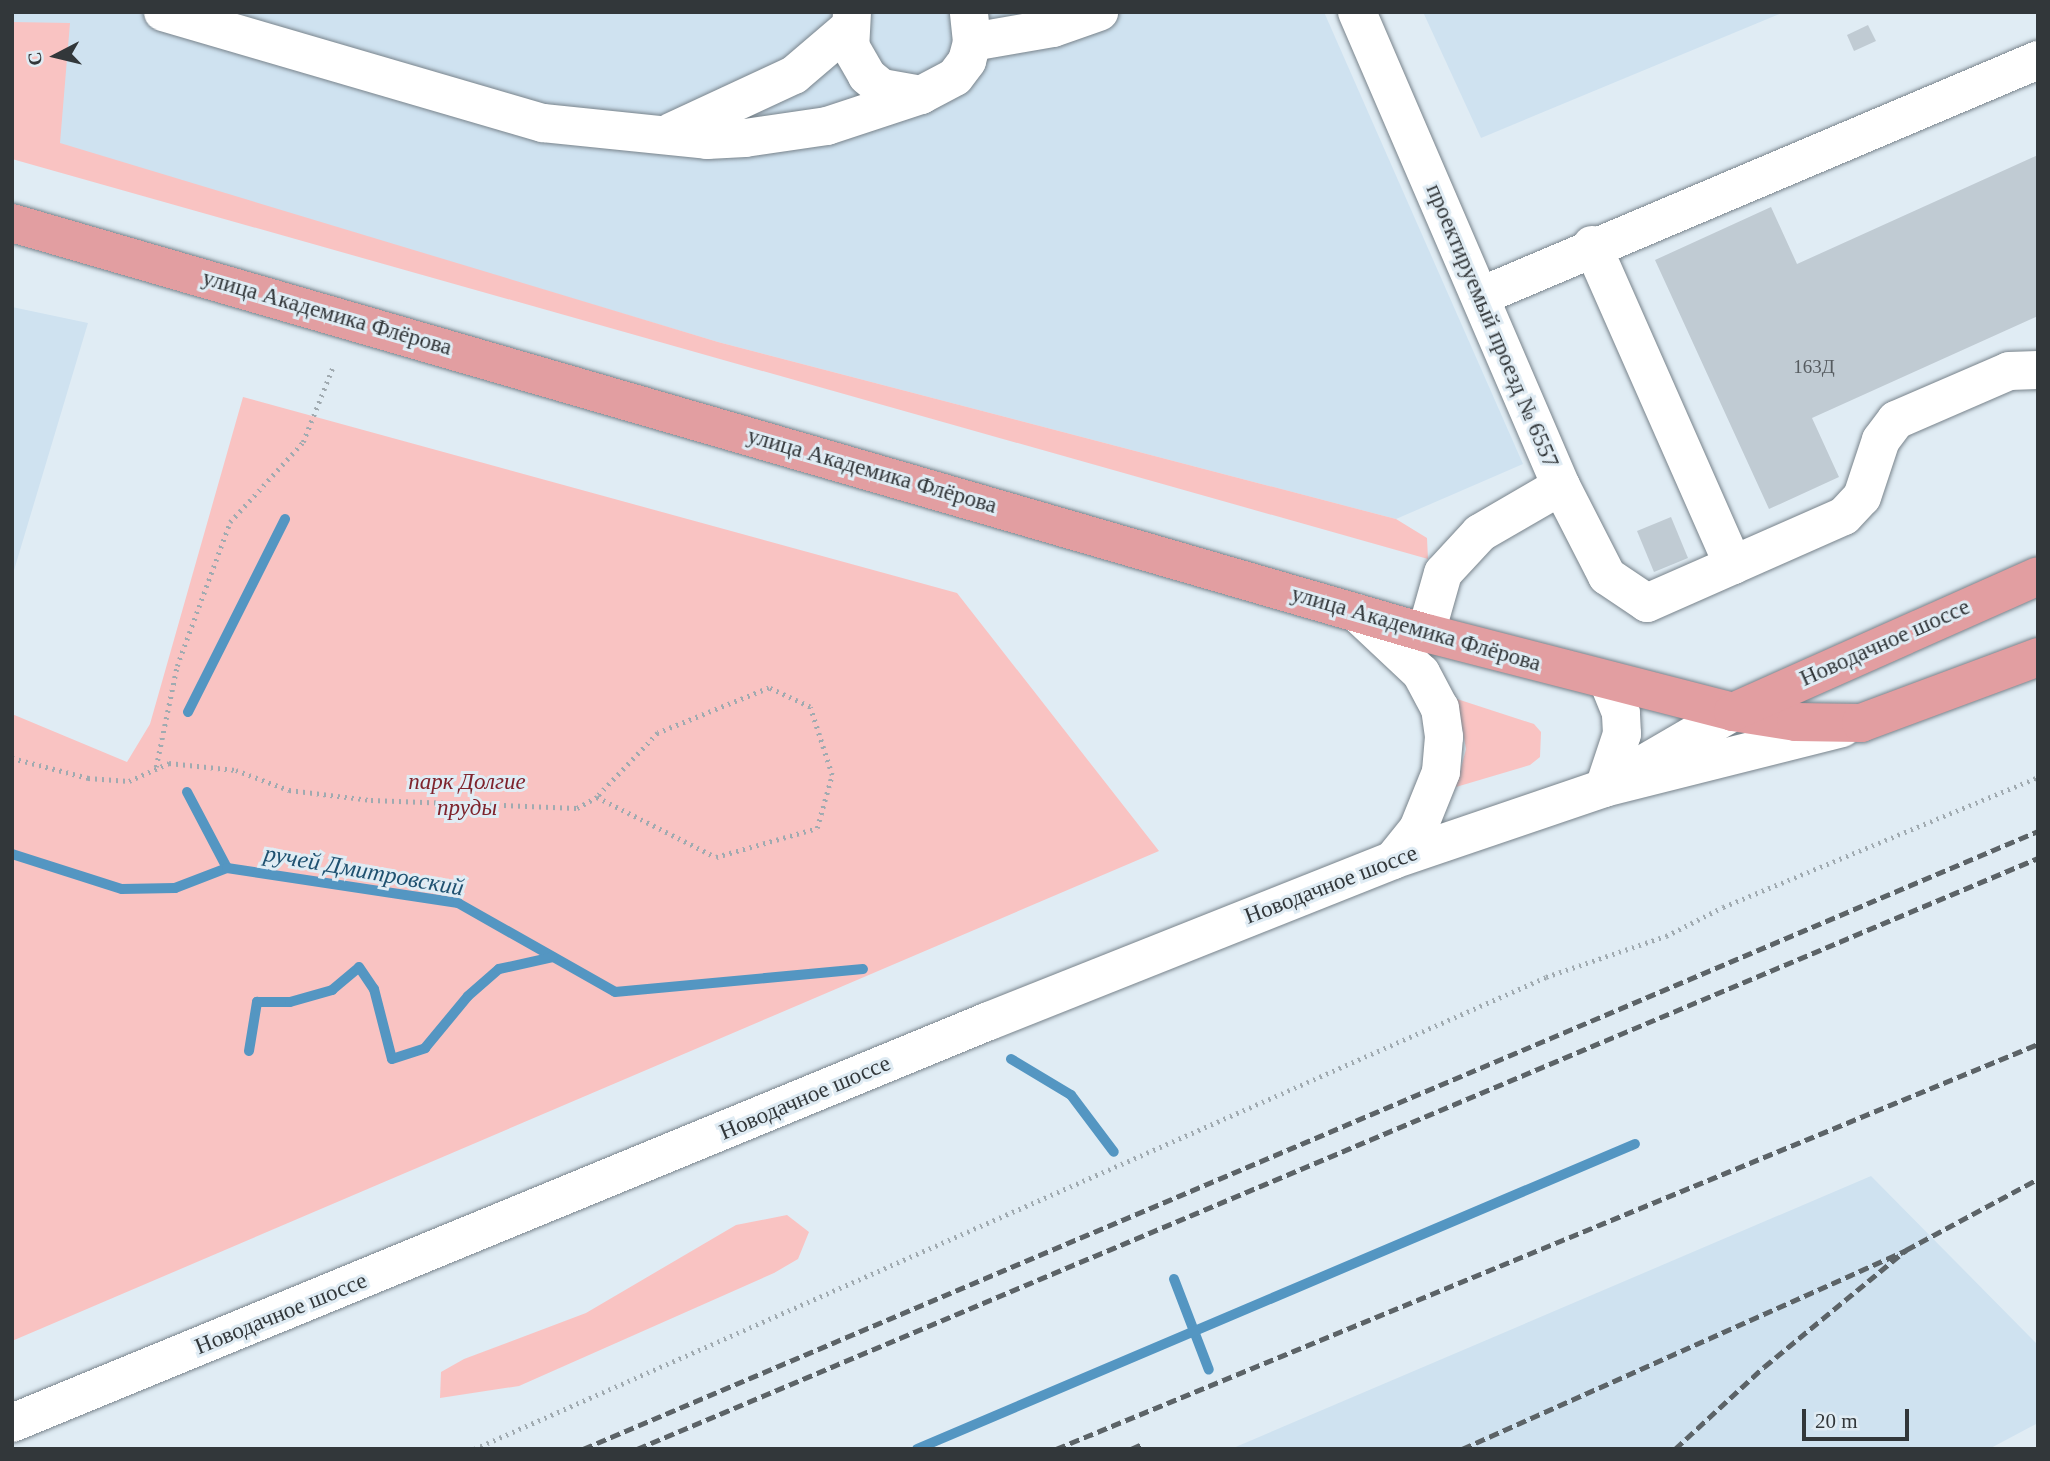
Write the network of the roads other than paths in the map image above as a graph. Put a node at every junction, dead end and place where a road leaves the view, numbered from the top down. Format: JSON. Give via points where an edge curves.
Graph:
{"nodes":[{"id":1,"x":163,"y":12,"type":"edge"},
{"id":2,"x":1099,"y":12,"type":"edge"},
{"id":3,"x":1357,"y":12,"type":"edge"},
{"id":4,"x":851,"y":20,"type":"edge"},
{"id":5,"x":971,"y":27,"type":"edge"},
{"id":6,"x":2038,"y":60,"type":"edge"},
{"id":7,"x":920,"y":95,"type":"junction"},
{"id":8,"x":666,"y":134,"type":"junction"},
{"id":9,"x":12,"y":223,"type":"edge"},
{"id":10,"x":1592,"y":245,"type":"junction"},
{"id":11,"x":1481,"y":296,"type":"junction"},
{"id":12,"x":2038,"y":370,"type":"edge"},
{"id":13,"x":1560,"y":486,"type":"junction"},
{"id":14,"x":1733,"y":565,"type":"junction"},
{"id":15,"x":2038,"y":576,"type":"edge"},
{"id":16,"x":1357,"y":613,"type":"junction"},
{"id":17,"x":1426,"y":633,"type":"junction"},
{"id":18,"x":2038,"y":657,"type":"edge"},
{"id":19,"x":1609,"y":683,"type":"junction"},
{"id":20,"x":1733,"y":712,"type":"junction"},
{"id":21,"x":1861,"y":723,"type":"junction"},
{"id":22,"x":1604,"y":788,"type":"junction"},
{"id":23,"x":1393,"y":860,"type":"junction"},
{"id":24,"x":12,"y":1423,"type":"edge"}],
"edges":[{"from":1,"to":8,"type":"street","via":[[543,122]]},
{"from":2,"to":5,"type":"street","via":[[1054,28]]},
{"from":3,"to":11,"type":"street","name":"проектируемый проезд № 6557"},
{"from":4,"to":7,"type":"street","via":[[850,46],[867,76],[882,88]]},
{"from":4,"to":8,"type":"street","via":[[794,75]]},
{"from":5,"to":7,"type":"street","via":[[955,77]]},
{"from":6,"to":10,"type":"street"},
{"from":7,"to":8,"type":"street","via":[[827,126],[782,134],[707,139]]},
{"from":9,"to":16,"type":"main road","name":"улица Академика Флёрова"},
{"from":10,"to":11,"type":"street"},
{"from":10,"to":14,"type":"street"},
{"from":11,"to":13,"type":"street","name":"проектируемый проезд № 6557"},
{"from":12,"to":14,"type":"street","via":[[2009,371],[1896,420],[1881,440],[1861,498],[1844,516]]},
{"from":13,"to":14,"type":"street","via":[[1607,576],[1647,603]]},
{"from":13,"to":17,"type":"street","name":"проектируемый проезд № 6557","via":[[1480,533],[1443,573]]},
{"from":15,"to":20,"type":"main road","name":"Новодачное шоссе"},
{"from":16,"to":17,"type":"main road","name":"улица Академика Флёрова"},
{"from":16,"to":23,"type":"street","via":[[1421,673],[1440,708],[1444,737],[1441,772],[1418,829]]},
{"from":17,"to":19,"type":"main road","name":"улица Академика Флёрова"},
{"from":18,"to":21,"type":"main road","name":"Новодачное шоссе"},
{"from":19,"to":20,"type":"main road","name":"улица Академика Флёрова"},
{"from":19,"to":22,"type":"street","via":[[1622,713],[1622,734]]},
{"from":20,"to":21,"type":"main road","name":"Новодачное шоссе","via":[[1796,722]]},
{"from":20,"to":22,"type":"street","name":"Новодачное шоссе"},
{"from":21,"to":22,"type":"street","name":"Новодачное шоссе"},
{"from":22,"to":23,"type":"street","name":"Новодачное шоссе"},
{"from":23,"to":24,"type":"street","name":"Новодачное шоссе"}]}
